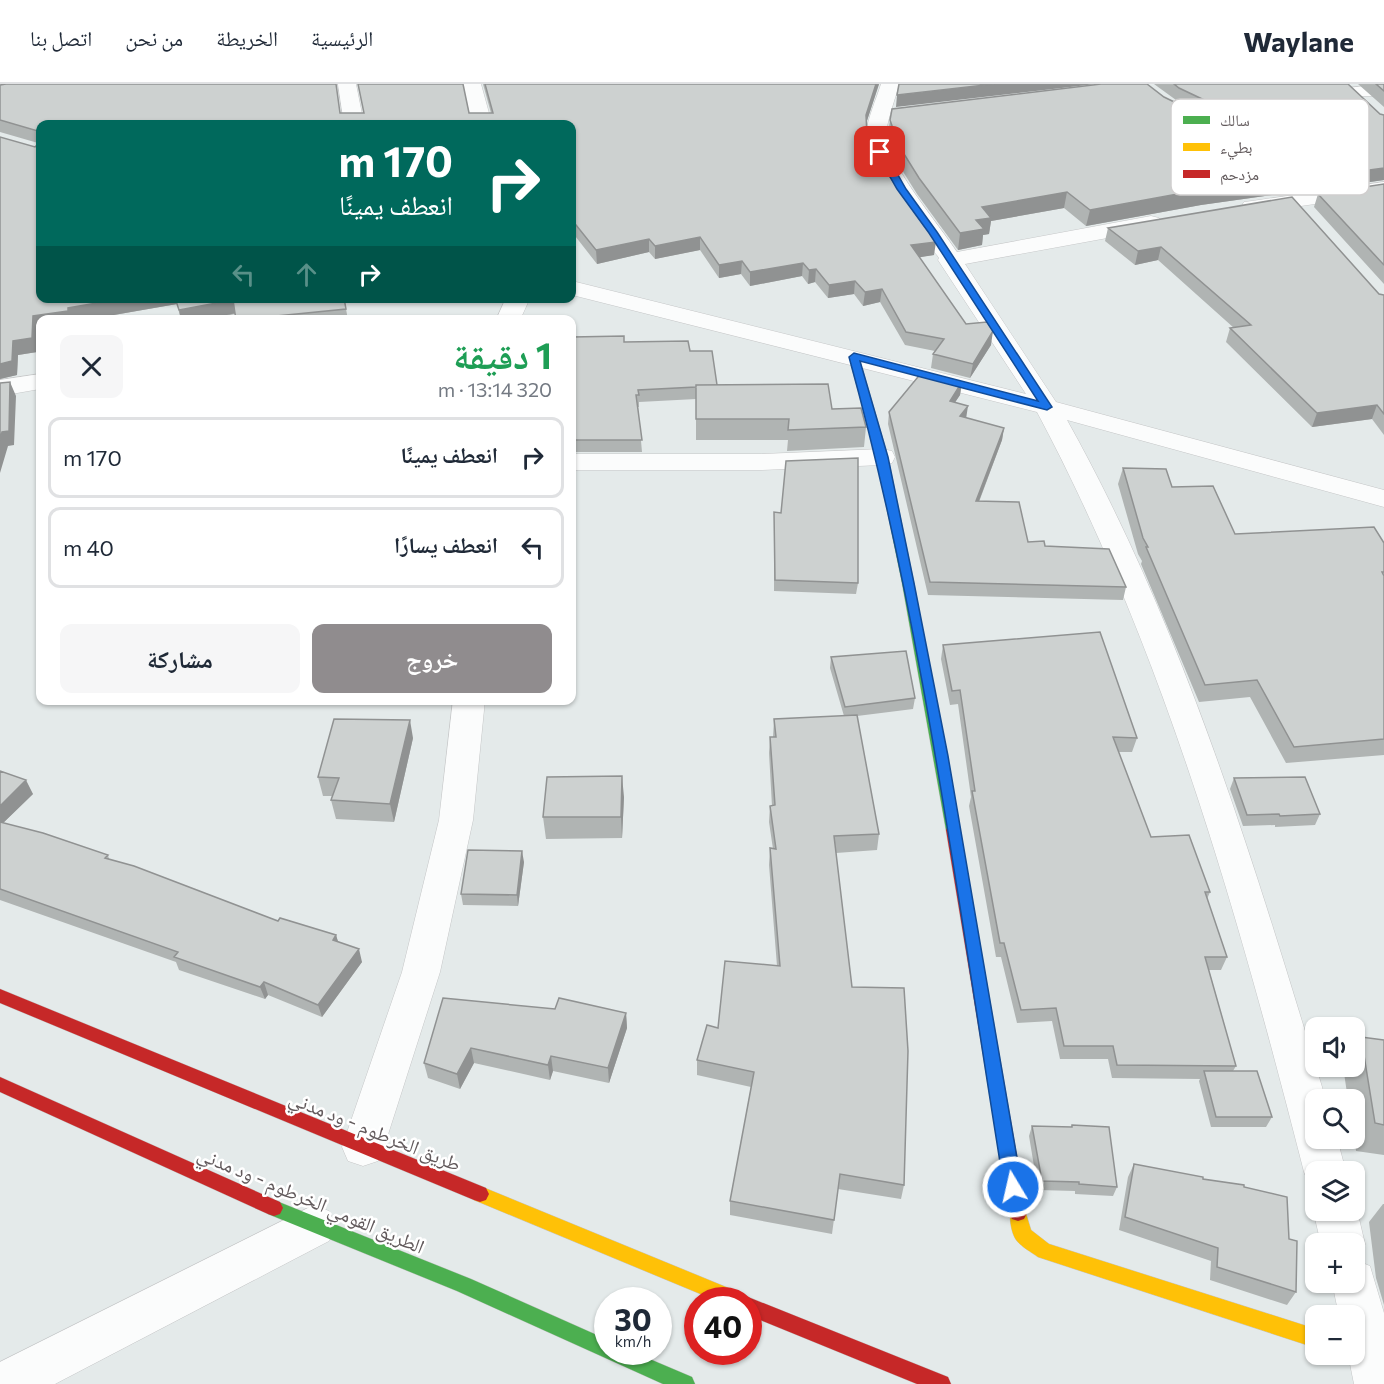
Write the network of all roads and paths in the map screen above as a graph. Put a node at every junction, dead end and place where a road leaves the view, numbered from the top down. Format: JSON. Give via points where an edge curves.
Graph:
{"nodes":[{"id":1,"x":347,"y":84,"type":"edge"},
{"id":2,"x":472,"y":84,"type":"edge"},
{"id":3,"x":890,"y":84,"type":"edge"},
{"id":4,"x":1349,"y":88,"type":"edge"},
{"id":5,"x":1384,"y":90,"type":"edge"},
{"id":6,"x":1361,"y":99,"type":"edge"},
{"id":7,"x":353,"y":120,"type":"edge"},
{"id":8,"x":482,"y":120,"type":"edge"},
{"id":9,"x":1384,"y":188,"type":"edge"},
{"id":10,"x":1369,"y":190,"type":"edge"},
{"id":11,"x":1339,"y":195,"type":"edge"},
{"id":12,"x":1236,"y":209,"type":"edge"},
{"id":13,"x":1168,"y":220,"type":"edge"},
{"id":14,"x":949,"y":260,"type":"junction"},
{"id":15,"x":576,"y":289,"type":"edge"},
{"id":16,"x":854,"y":357,"type":"junction"},
{"id":17,"x":36,"y":383,"type":"edge"},
{"id":18,"x":0,"y":388,"type":"edge"},
{"id":19,"x":1047,"y":407,"type":"junction"},
{"id":20,"x":882,"y":457,"type":"junction"},
{"id":21,"x":576,"y":462,"type":"edge"},
{"id":22,"x":1384,"y":499,"type":"edge"},
{"id":23,"x":468,"y":705,"type":"edge"},
{"id":24,"x":0,"y":996,"type":"edge"},
{"id":25,"x":0,"y":1084,"type":"edge"},
{"id":26,"x":1305,"y":1100,"type":"edge"},
{"id":27,"x":363,"y":1147,"type":"junction"},
{"id":28,"x":314,"y":1226,"type":"junction"},
{"id":29,"x":704,"y":1287,"type":"edge"},
{"id":30,"x":1356,"y":1293,"type":"edge"},
{"id":31,"x":762,"y":1312,"type":"edge"},
{"id":32,"x":1305,"y":1335,"type":"edge"},
{"id":33,"x":594,"y":1344,"type":"edge"},
{"id":34,"x":1372,"y":1364,"type":"edge"},
{"id":35,"x":642,"y":1365,"type":"edge"},
{"id":36,"x":6,"y":1384,"type":"edge"},
{"id":37,"x":685,"y":1384,"type":"edge"},
{"id":38,"x":941,"y":1384,"type":"edge"}],
"edges":[{"from":1,"to":7,"type":"street"},
{"from":2,"to":8,"type":"street"},
{"from":3,"to":14,"type":"street","via":[[893,115],[876,135],[880,152]]},
{"from":4,"to":5,"type":"street"},
{"from":4,"to":6,"type":"street"},
{"from":9,"to":10,"type":"street"},
{"from":11,"to":12,"type":"street"},
{"from":13,"to":14,"type":"street"},
{"from":14,"to":19,"type":"street"},
{"from":15,"to":16,"type":"street"},
{"from":16,"to":19,"type":"street"},
{"from":16,"to":20,"type":"main road"},
{"from":17,"to":18,"type":"street"},
{"from":19,"to":22,"type":"street"},
{"from":19,"to":26,"type":"street","via":[[1088,482],[1177,691],[1239,873]]},
{"from":20,"to":21,"type":"street","via":[[761,462]]},
{"from":20,"to":32,"type":"main road","via":[[941,756],[1023,1235],[1044,1251]]},
{"from":23,"to":27,"type":"street","via":[[456,820],[421,972]]},
{"from":24,"to":27,"type":"main road","name":"طريق الخرطوم - ود مدني"},
{"from":25,"to":28,"type":"main road","name":"الطريق القومي الخرطوم - ود مدني"},
{"from":27,"to":29,"type":"main road","name":"طريق الخرطوم - ود مدني"},
{"from":28,"to":33,"type":"main road","name":"الطريق القومي الخرطوم - ود مدني","via":[[464,1285]]},
{"from":28,"to":36,"type":"street"},
{"from":30,"to":34,"type":"street"},
{"from":31,"to":38,"type":"main road"},
{"from":35,"to":37,"type":"main road"}]}
